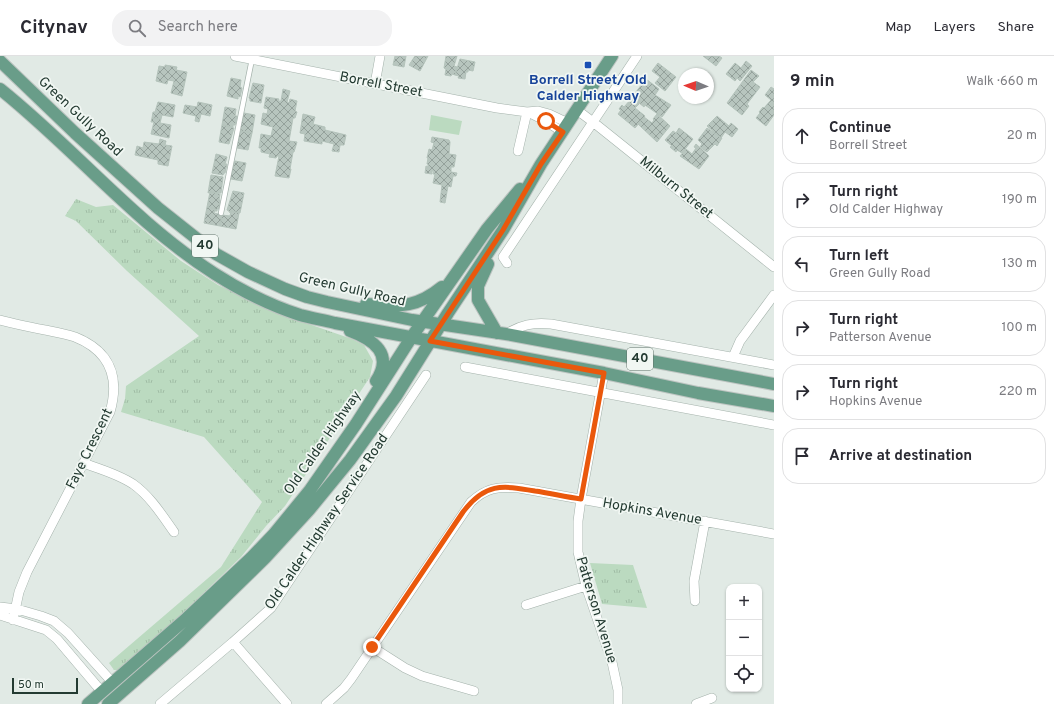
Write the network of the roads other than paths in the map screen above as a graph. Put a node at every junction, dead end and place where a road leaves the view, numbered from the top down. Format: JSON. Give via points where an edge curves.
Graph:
{"nodes":[{"id":1,"x":235,"y":56,"type":"edge"},
{"id":2,"x":380,"y":56,"type":"edge"},
{"id":3,"x":612,"y":56,"type":"edge"},
{"id":4,"x":637,"y":56,"type":"edge"},
{"id":5,"x":252,"y":59,"type":"junction"},
{"id":6,"x":0,"y":60,"type":"edge"},
{"id":7,"x":376,"y":84,"type":"junction"},
{"id":8,"x":0,"y":89,"type":"edge"},
{"id":9,"x":577,"y":110,"type":"junction"},
{"id":10,"x":527,"y":112,"type":"junction"},
{"id":11,"x":593,"y":122,"type":"junction"},
{"id":12,"x":566,"y":128,"type":"junction"},
{"id":13,"x":518,"y":150,"type":"dead end"},
{"id":14,"x":541,"y":164,"type":"junction"},
{"id":15,"x":221,"y":212,"type":"dead end"},
{"id":16,"x":503,"y":230,"type":"junction"},
{"id":17,"x":507,"y":263,"type":"dead end"},
{"id":18,"x":774,"y":267,"type":"edge"},
{"id":19,"x":453,"y":278,"type":"junction"},
{"id":20,"x":774,"y":295,"type":"edge"},
{"id":21,"x":327,"y":302,"type":"junction"},
{"id":22,"x":316,"y":319,"type":"junction"},
{"id":23,"x":0,"y":320,"type":"edge"},
{"id":24,"x":423,"y":322,"type":"junction"},
{"id":25,"x":442,"y":324,"type":"junction"},
{"id":26,"x":501,"y":334,"type":"junction"},
{"id":27,"x":411,"y":338,"type":"junction"},
{"id":28,"x":430,"y":341,"type":"junction"},
{"id":29,"x":733,"y":357,"type":"junction"},
{"id":30,"x":774,"y":365,"type":"edge"},
{"id":31,"x":465,"y":367,"type":"dead end"},
{"id":32,"x":604,"y":373,"type":"junction"},
{"id":33,"x":426,"y":375,"type":"dead end"},
{"id":34,"x":774,"y":384,"type":"edge"},
{"id":35,"x":601,"y":392,"type":"junction"},
{"id":36,"x":774,"y":406,"type":"edge"},
{"id":37,"x":774,"y":425,"type":"edge"},
{"id":38,"x":83,"y":463,"type":"junction"},
{"id":39,"x":310,"y":490,"type":"junction"},
{"id":40,"x":581,"y":499,"type":"junction"},
{"id":41,"x":705,"y":521,"type":"junction"},
{"id":42,"x":174,"y":532,"type":"dead end"},
{"id":43,"x":774,"y":534,"type":"edge"},
{"id":44,"x":586,"y":586,"type":"junction"},
{"id":45,"x":695,"y":601,"type":"dead end"},
{"id":46,"x":526,"y":605,"type":"dead end"},
{"id":47,"x":0,"y":607,"type":"edge"},
{"id":48,"x":17,"y":609,"type":"junction"},
{"id":49,"x":0,"y":615,"type":"edge"},
{"id":50,"x":13,"y":620,"type":"junction"},
{"id":51,"x":233,"y":642,"type":"junction"},
{"id":52,"x":372,"y":647,"type":"junction"},
{"id":53,"x":113,"y":683,"type":"junction"},
{"id":54,"x":474,"y":691,"type":"dead end"},
{"id":55,"x":103,"y":692,"type":"junction"},
{"id":56,"x":712,"y":698,"type":"dead end"},
{"id":57,"x":111,"y":701,"type":"edge"},
{"id":58,"x":88,"y":704,"type":"edge"},
{"id":59,"x":160,"y":704,"type":"edge"},
{"id":60,"x":287,"y":704,"type":"edge"},
{"id":61,"x":326,"y":704,"type":"edge"},
{"id":62,"x":618,"y":704,"type":"edge"},
{"id":63,"x":696,"y":704,"type":"edge"}],
"edges":[{"from":1,"to":5,"type":"street","name":"Borrell Street"},
{"from":2,"to":7,"type":"street"},
{"from":3,"to":9,"type":"main road","name":"Old Calder Highway"},
{"from":4,"to":11,"type":"street"},
{"from":5,"to":7,"type":"street","name":"Borrell Street"},
{"from":5,"to":15,"type":"lane"},
{"from":6,"to":21,"type":"main road","name":"Green Gully Road","number":"40","via":[[74,133],[158,208],[216,254],[272,283]]},
{"from":7,"to":10,"type":"street","name":"Borrell Street"},
{"from":8,"to":22,"type":"main road","number":"40","via":[[126,205],[193,260],[274,305]]},
{"from":9,"to":11,"type":"street","name":"Milburn Street"},
{"from":9,"to":12,"type":"main road","name":"Old Calder Highway"},
{"from":10,"to":12,"type":"street","name":"Borrell Street"},
{"from":10,"to":13,"type":"street"},
{"from":11,"to":17,"type":"street","via":[[503,257]]},
{"from":11,"to":18,"type":"street","name":"Milburn Street"},
{"from":12,"to":14,"type":"main road","name":"Old Calder Highway"},
{"from":14,"to":16,"type":"main road","name":"Old Calder Highway"},
{"from":14,"to":19,"type":"main road","name":"Old Calder Highway","via":[[487,229]]},
{"from":16,"to":25,"type":"main road","name":"Old Calder Highway"},
{"from":16,"to":26,"type":"main road","via":[[480,280],[478,293],[482,309]]},
{"from":19,"to":21,"type":"main road","via":[[431,296],[408,305]]},
{"from":19,"to":24,"type":"main road","name":"Old Calder Highway"},
{"from":20,"to":29,"type":"street","via":[[740,341]]},
{"from":21,"to":24,"type":"main road","name":"Green Gully Road","number":"40"},
{"from":22,"to":27,"type":"main road","number":"40"},
{"from":22,"to":39,"type":"main road","via":[[372,342],[381,353],[383,365]]},
{"from":23,"to":38,"type":"street","name":"Faye Crescent","via":[[74,337],[95,348],[108,362],[114,383],[114,399],[110,412]]},
{"from":24,"to":25,"type":"main road","name":"Green Gully Road","number":"40"},
{"from":24,"to":27,"type":"main road","name":"Old Calder Highway"},
{"from":25,"to":26,"type":"main road","name":"Green Gully Road","number":"40"},
{"from":25,"to":28,"type":"main road","name":"Old Calder Highway"},
{"from":26,"to":29,"type":"street","via":[[519,326],[551,324]]},
{"from":26,"to":34,"type":"main road","name":"Green Gully Road","number":"40"},
{"from":27,"to":28,"type":"main road","number":"40"},
{"from":27,"to":39,"type":"main road","name":"Old Calder Highway"},
{"from":28,"to":32,"type":"main road","number":"40"},
{"from":28,"to":57,"type":"main road","name":"Old Calder Highway","via":[[370,433],[291,530],[206,618]]},
{"from":29,"to":30,"type":"street"},
{"from":31,"to":35,"type":"street"},
{"from":32,"to":35,"type":"street","name":"Patterson Avenue"},
{"from":32,"to":36,"type":"main road","number":"40"},
{"from":33,"to":51,"type":"street","name":"Old Calder Highway Service Road","via":[[271,608]]},
{"from":35,"to":37,"type":"street"},
{"from":35,"to":40,"type":"street","name":"Patterson Avenue"},
{"from":38,"to":42,"type":"street","via":[[134,485],[154,504]]},
{"from":38,"to":48,"type":"street","name":"Faye Crescent","via":[[27,572]]},
{"from":39,"to":53,"type":"main road","name":"Old Calder Highway","via":[[251,558],[188,618]]},
{"from":40,"to":41,"type":"street","name":"Hopkins Avenue"},
{"from":40,"to":44,"type":"street","name":"Patterson Avenue","via":[[578,552]]},
{"from":40,"to":52,"type":"street","name":"Hopkins Avenue","via":[[508,487],[492,488],[478,495],[463,512]]},
{"from":41,"to":43,"type":"street","name":"Hopkins Avenue"},
{"from":41,"to":45,"type":"street","via":[[694,581]]},
{"from":44,"to":46,"type":"street"},
{"from":44,"to":62,"type":"street","name":"Patterson Avenue","via":[[612,662]]},
{"from":47,"to":48,"type":"street"},
{"from":48,"to":50,"type":"street","name":"Faye Crescent"},
{"from":48,"to":53,"type":"street","via":[[58,624]]},
{"from":49,"to":50,"type":"street"},
{"from":50,"to":55,"type":"street","via":[[39,627],[51,634]]},
{"from":51,"to":59,"type":"street","name":"Old Calder Highway Service Road"},
{"from":51,"to":60,"type":"street"},
{"from":52,"to":54,"type":"street","via":[[422,676]]},
{"from":52,"to":61,"type":"street","name":"Hopkins Avenue","via":[[348,683]]},
{"from":53,"to":55,"type":"main road","name":"Old Calder Highway"},
{"from":53,"to":57,"type":"main road"},
{"from":55,"to":57,"type":"main road"},
{"from":55,"to":58,"type":"main road","name":"Old Calder Highway"},
{"from":56,"to":63,"type":"street"}]}
